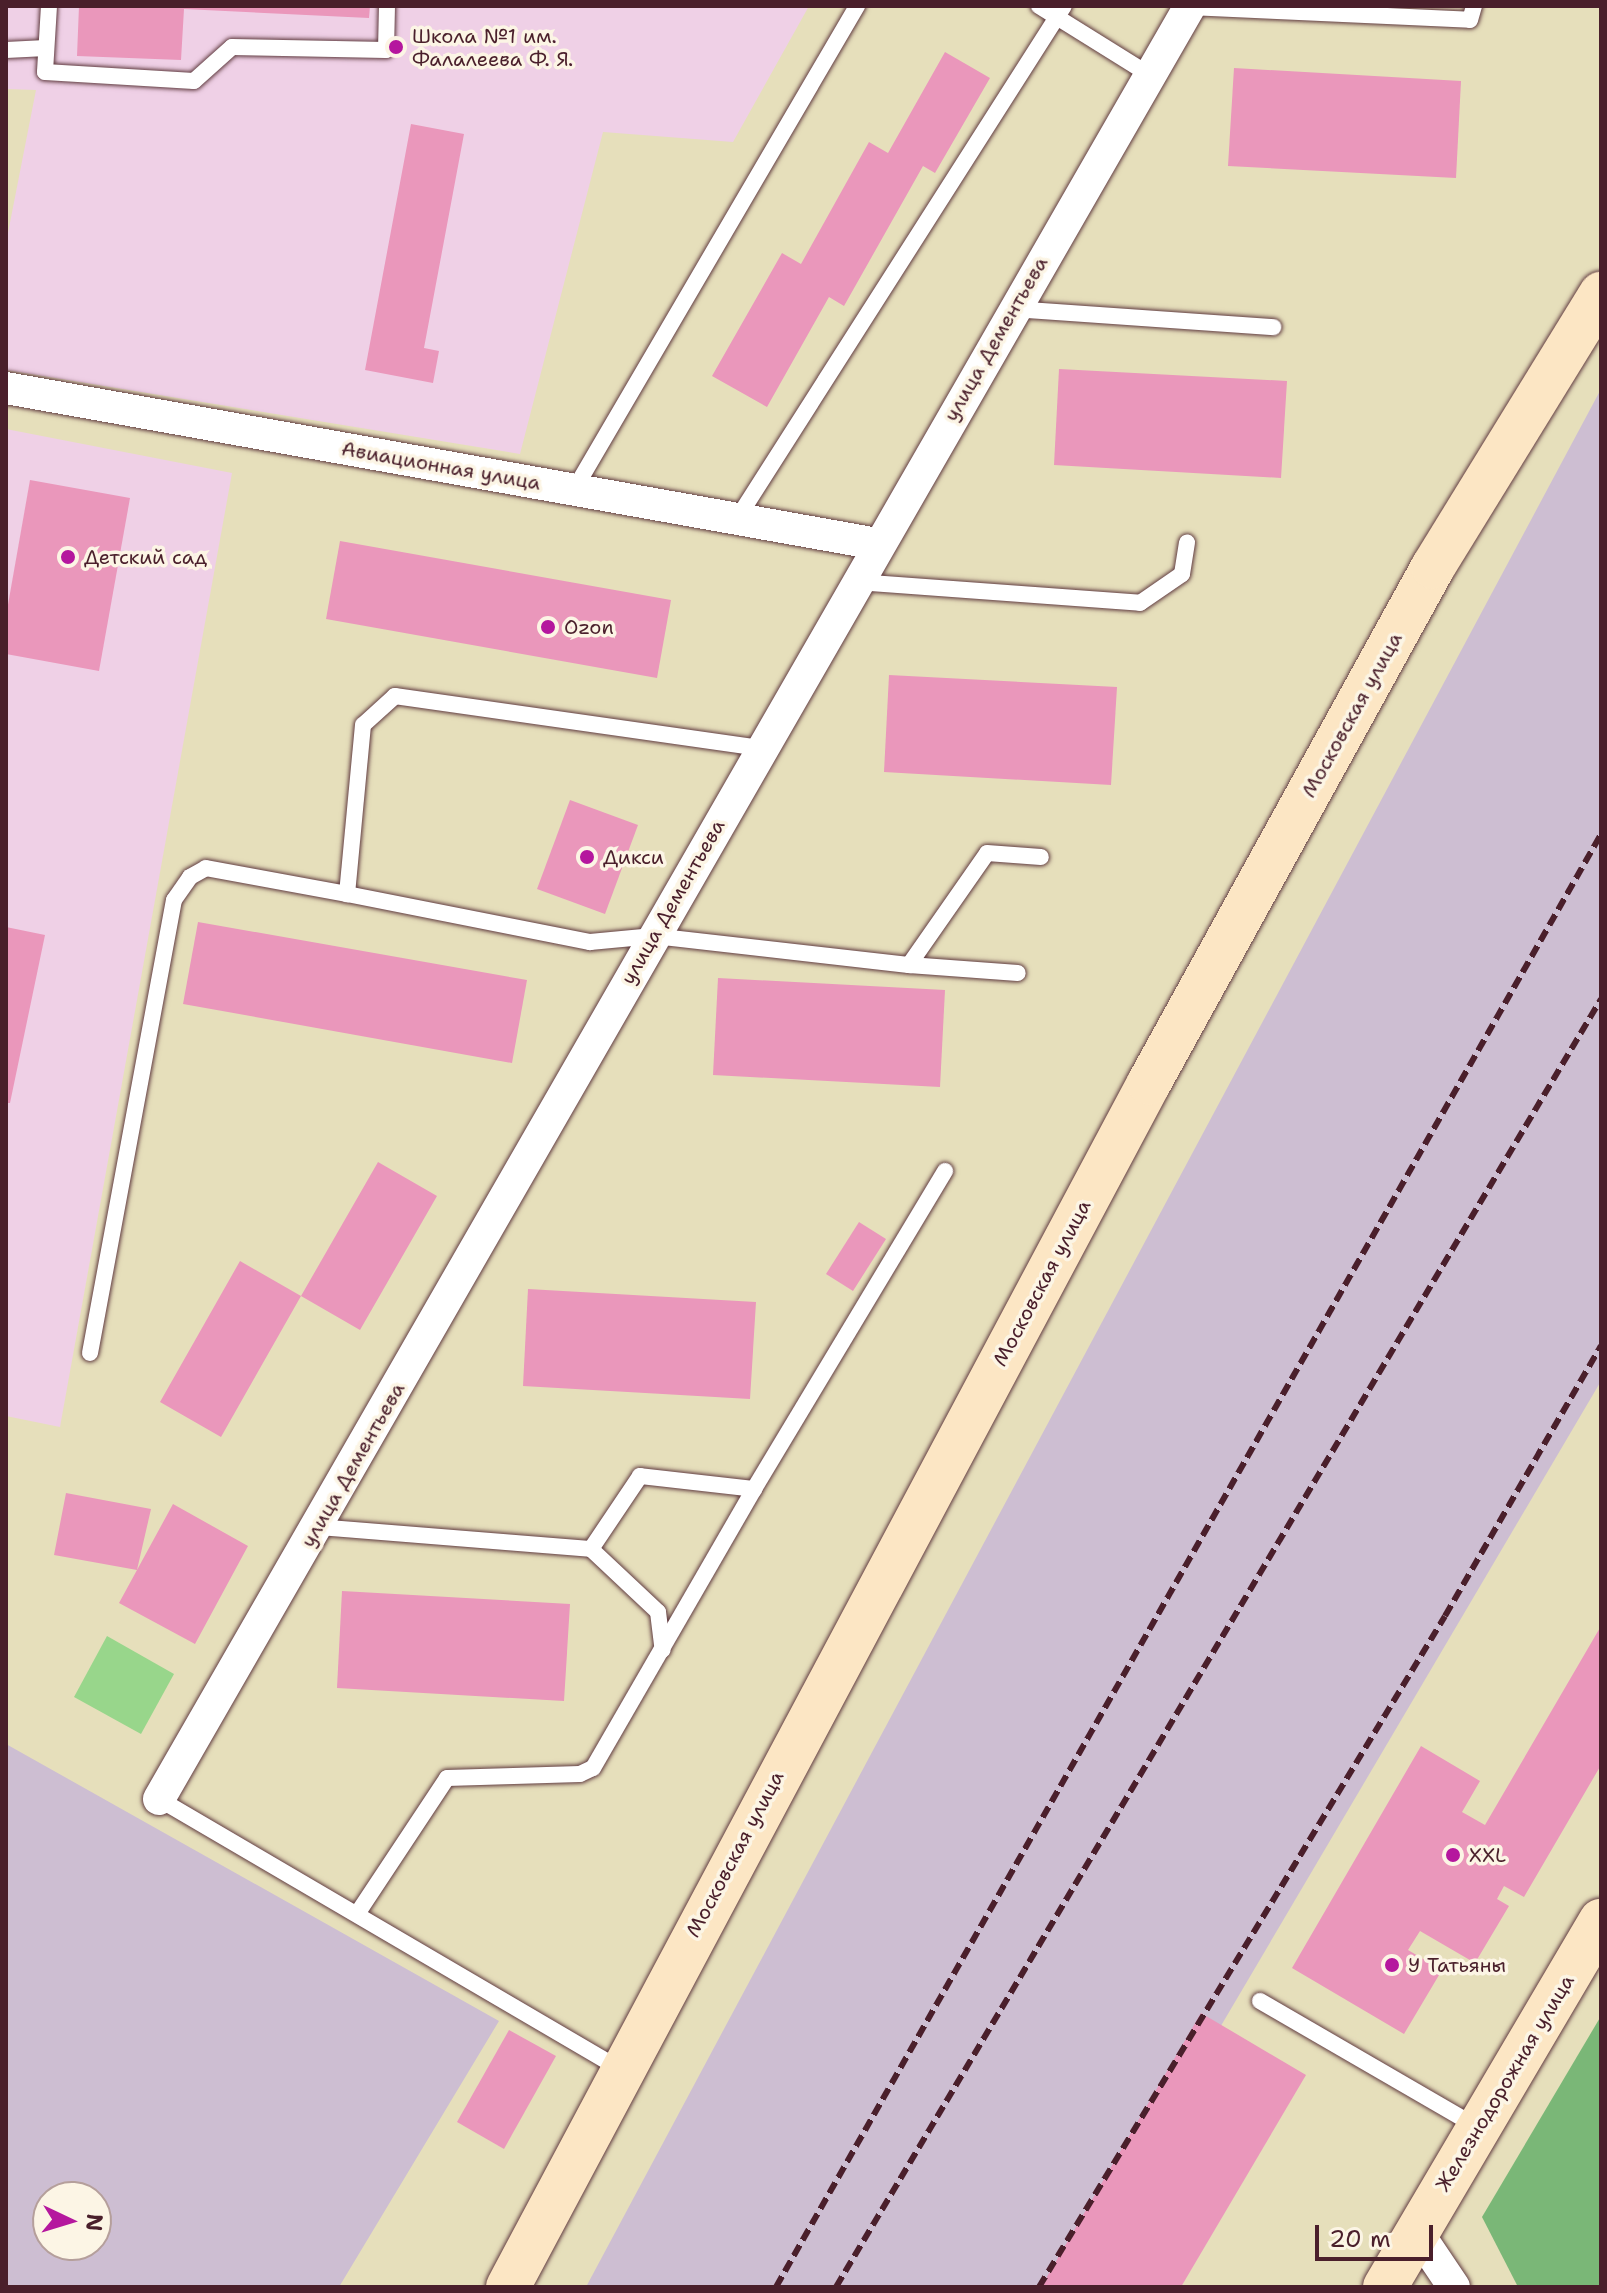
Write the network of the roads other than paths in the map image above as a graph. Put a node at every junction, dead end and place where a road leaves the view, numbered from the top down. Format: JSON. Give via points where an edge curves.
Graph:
{"nodes":[{"id":1,"x":49,"y":6,"type":"edge"},
{"id":2,"x":387,"y":6,"type":"edge"},
{"id":3,"x":857,"y":6,"type":"edge"},
{"id":4,"x":1039,"y":6,"type":"edge"},
{"id":5,"x":1474,"y":6,"type":"edge"},
{"id":6,"x":1190,"y":7,"type":"edge"},
{"id":7,"x":1061,"y":10,"type":"edge"},
{"id":8,"x":46,"y":48,"type":"junction"},
{"id":9,"x":6,"y":50,"type":"edge"},
{"id":10,"x":1150,"y":75,"type":"junction"},
{"id":11,"x":1601,"y":294,"type":"edge"},
{"id":12,"x":1014,"y":309,"type":"junction"},
{"id":13,"x":1273,"y":327,"type":"dead end"},
{"id":14,"x":6,"y":388,"type":"edge"},
{"id":15,"x":574,"y":490,"type":"junction"},
{"id":16,"x":737,"y":519,"type":"junction"},
{"id":17,"x":1187,"y":542,"type":"dead end"},
{"id":18,"x":877,"y":544,"type":"junction"},
{"id":19,"x":855,"y":582,"type":"junction"},
{"id":20,"x":760,"y":748,"type":"junction"},
{"id":21,"x":1041,"y":857,"type":"dead end"},
{"id":22,"x":347,"y":894,"type":"junction"},
{"id":23,"x":654,"y":936,"type":"junction"},
{"id":24,"x":909,"y":965,"type":"junction"},
{"id":25,"x":1018,"y":973,"type":"dead end"},
{"id":26,"x":945,"y":1171,"type":"dead end"},
{"id":27,"x":90,"y":1353,"type":"dead end"},
{"id":28,"x":754,"y":1489,"type":"junction"},
{"id":29,"x":318,"y":1527,"type":"junction"},
{"id":30,"x":591,"y":1549,"type":"junction"},
{"id":31,"x":663,"y":1650,"type":"junction"},
{"id":32,"x":159,"y":1799,"type":"joint"},
{"id":33,"x":357,"y":1914,"type":"junction"},
{"id":34,"x":1601,"y":1921,"type":"edge"},
{"id":35,"x":1260,"y":2001,"type":"dead end"},
{"id":36,"x":620,"y":2069,"type":"junction"},
{"id":37,"x":1479,"y":2128,"type":"junction"},
{"id":38,"x":1417,"y":2232,"type":"junction"},
{"id":39,"x":508,"y":2287,"type":"edge"},
{"id":40,"x":1385,"y":2287,"type":"edge"},
{"id":41,"x":1454,"y":2287,"type":"edge"}],
"edges":[{"from":1,"to":8,"type":"lane"},
{"from":2,"to":8,"type":"lane","via":[[386,50],[232,47],[194,81],[45,72]]},
{"from":3,"to":15,"type":"lane"},
{"from":4,"to":7,"type":"lane"},
{"from":5,"to":6,"type":"lane","via":[[1470,20]]},
{"from":6,"to":10,"type":"street","name":"улица Дементьева"},
{"from":7,"to":10,"type":"lane"},
{"from":7,"to":16,"type":"lane"},
{"from":8,"to":9,"type":"lane"},
{"from":10,"to":12,"type":"street","name":"улица Дементьева"},
{"from":11,"to":36,"type":"street","name":"Московская улица","via":[[1418,595]]},
{"from":12,"to":13,"type":"lane"},
{"from":12,"to":18,"type":"street","name":"улица Дементьева"},
{"from":14,"to":15,"type":"street","name":"Авиационная улица"},
{"from":15,"to":16,"type":"street","name":"Авиационная улица"},
{"from":16,"to":18,"type":"street","name":"Авиационная улица"},
{"from":17,"to":19,"type":"lane","via":[[1182,574],[1140,603]]},
{"from":18,"to":19,"type":"street","name":"улица Дементьева"},
{"from":19,"to":20,"type":"street","name":"улица Дементьева"},
{"from":20,"to":22,"type":"lane","via":[[395,696],[363,725]]},
{"from":20,"to":23,"type":"street","name":"улица Дементьева"},
{"from":21,"to":24,"type":"lane","via":[[987,853]]},
{"from":22,"to":23,"type":"lane","via":[[590,942]]},
{"from":22,"to":27,"type":"lane","via":[[206,868],[190,877],[174,900]]},
{"from":23,"to":24,"type":"lane"},
{"from":23,"to":29,"type":"street","name":"улица Дементьева"},
{"from":24,"to":25,"type":"lane"},
{"from":26,"to":28,"type":"lane"},
{"from":28,"to":30,"type":"lane","via":[[640,1476]]},
{"from":28,"to":31,"type":"lane"},
{"from":29,"to":30,"type":"lane"},
{"from":29,"to":32,"type":"street","name":"улица Дементьева"},
{"from":30,"to":31,"type":"lane","via":[[658,1612]]},
{"from":31,"to":33,"type":"lane","via":[[593,1768],[580,1774],[447,1778]]},
{"from":32,"to":33,"type":"lane"},
{"from":33,"to":36,"type":"lane"},
{"from":34,"to":37,"type":"street","name":"Железнодорожная улица"},
{"from":35,"to":37,"type":"lane"},
{"from":36,"to":39,"type":"street","name":"Московская улица"},
{"from":37,"to":38,"type":"street","name":"Железнодорожная улица"},
{"from":38,"to":40,"type":"street","name":"Железнодорожная улица"},
{"from":38,"to":41,"type":"street"}]}
